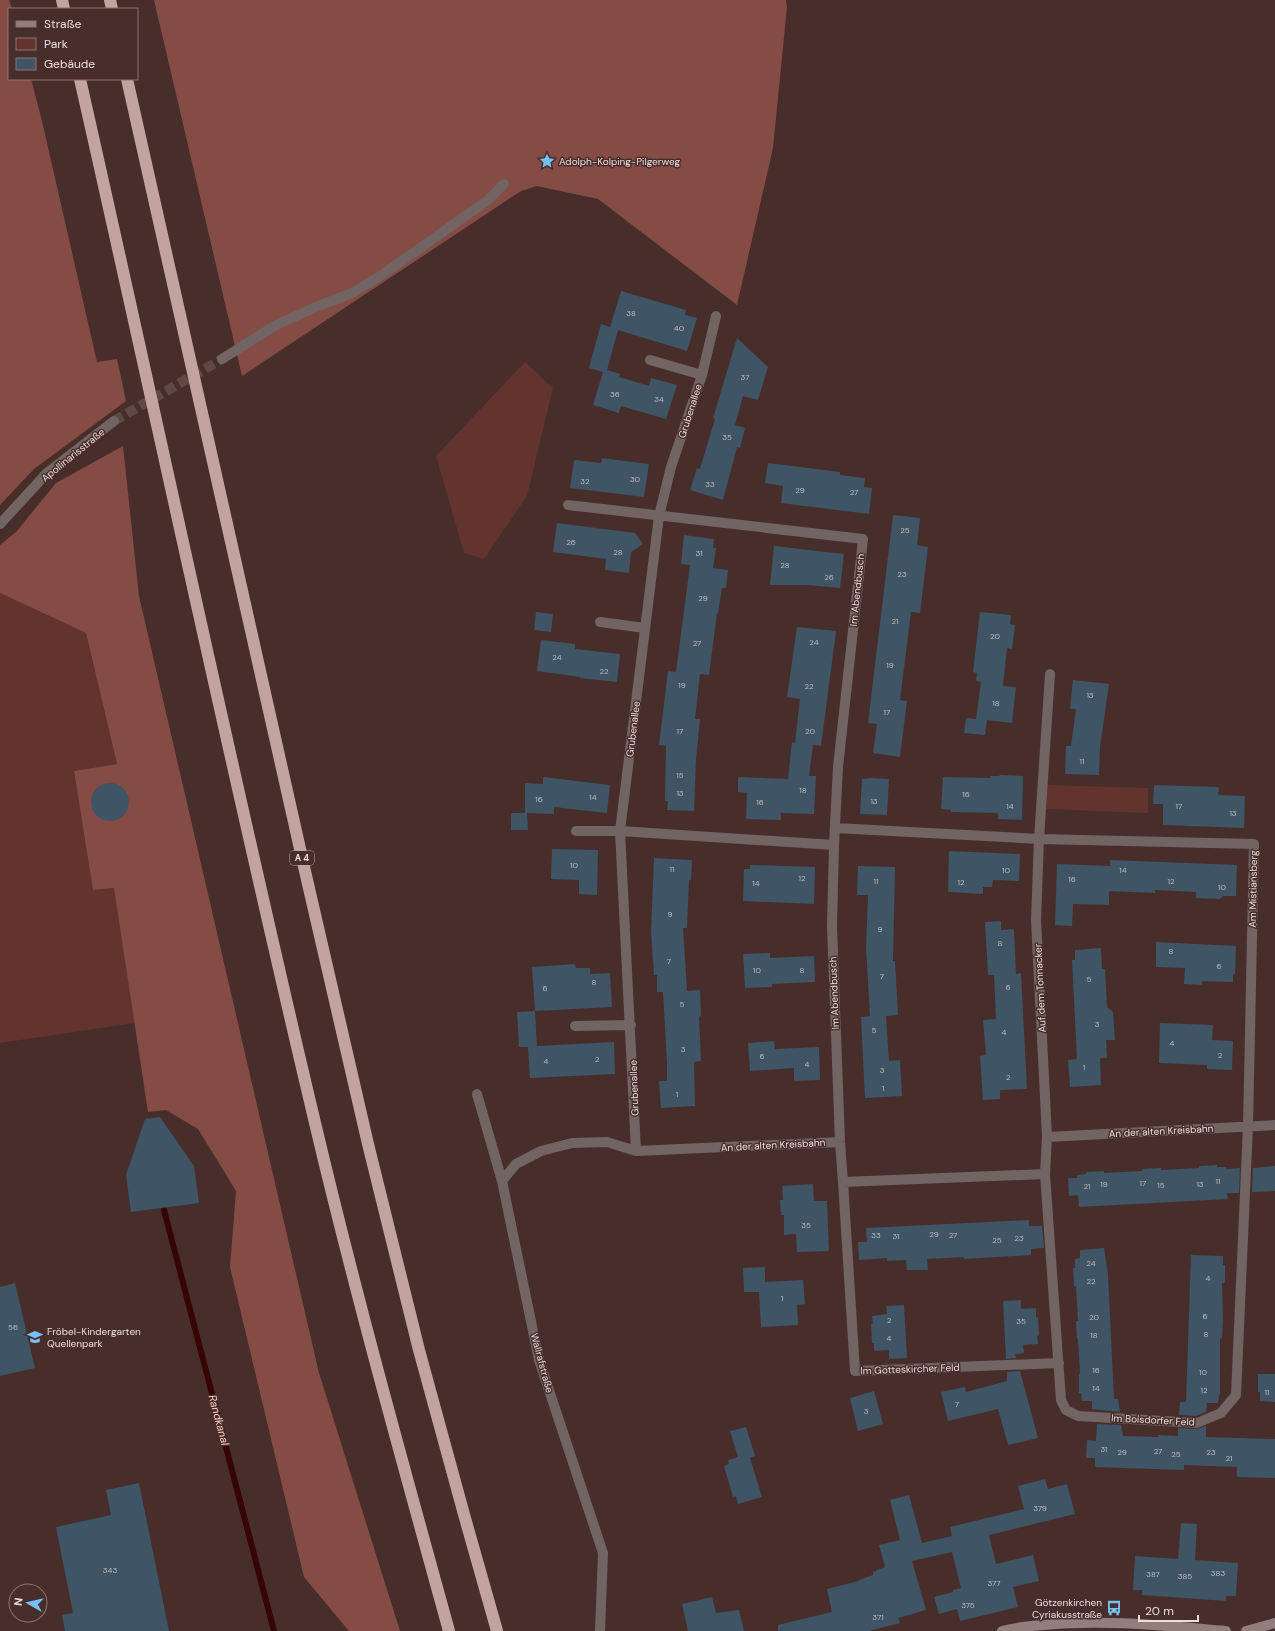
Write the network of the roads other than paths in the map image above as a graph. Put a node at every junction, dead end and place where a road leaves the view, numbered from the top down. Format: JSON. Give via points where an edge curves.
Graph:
{"nodes":[{"id":1,"x":80,"y":80,"type":"edge"},
{"id":2,"x":127,"y":80,"type":"edge"},
{"id":3,"x":504,"y":184,"type":"dead end"},
{"id":4,"x":716,"y":316,"type":"dead end"},
{"id":5,"x":222,"y":359,"type":"tunnel mouth"},
{"id":6,"x":650,"y":360,"type":"dead end"},
{"id":7,"x":702,"y":375,"type":"junction"},
{"id":8,"x":114,"y":421,"type":"tunnel mouth"},
{"id":9,"x":568,"y":504,"type":"dead end"},
{"id":10,"x":659,"y":516,"type":"junction"},
{"id":11,"x":0,"y":524,"type":"edge"},
{"id":12,"x":600,"y":622,"type":"dead end"},
{"id":13,"x":645,"y":628,"type":"junction"},
{"id":14,"x":1050,"y":674,"type":"dead end"},
{"id":15,"x":835,"y":828,"type":"junction"},
{"id":16,"x":620,"y":830,"type":"junction"},
{"id":17,"x":576,"y":831,"type":"dead end"},
{"id":18,"x":1039,"y":840,"type":"junction"},
{"id":19,"x":834,"y":845,"type":"junction"},
{"id":20,"x":631,"y":1025,"type":"junction"},
{"id":21,"x":575,"y":1026,"type":"dead end"},
{"id":22,"x":477,"y":1094,"type":"dead end"},
{"id":23,"x":1275,"y":1124,"type":"edge"},
{"id":24,"x":1248,"y":1126,"type":"junction"},
{"id":25,"x":1047,"y":1137,"type":"junction"},
{"id":26,"x":840,"y":1142,"type":"junction"},
{"id":27,"x":636,"y":1151,"type":"junction"},
{"id":28,"x":1046,"y":1174,"type":"junction"},
{"id":29,"x":502,"y":1181,"type":"junction"},
{"id":30,"x":843,"y":1182,"type":"junction"},
{"id":31,"x":1059,"y":1363,"type":"junction"},
{"id":32,"x":1275,"y":1623,"type":"edge"},
{"id":33,"x":449,"y":1631,"type":"edge"},
{"id":34,"x":498,"y":1631,"type":"edge"},
{"id":35,"x":600,"y":1631,"type":"edge"},
{"id":36,"x":1002,"y":1631,"type":"edge"},
{"id":37,"x":1226,"y":1631,"type":"edge"},
{"id":38,"x":1246,"y":1631,"type":"edge"}],
"edges":[{"from":1,"to":33,"type":"highway","via":[[316,1131],[376,1369]]},
{"from":2,"to":34,"type":"highway","number":"A 4","via":[[368,1144],[422,1358]]},
{"from":3,"to":5,"type":"street","via":[[488,200],[382,275],[352,293],[276,325]]},
{"from":4,"to":7,"type":"street","name":"Grubenallee"},
{"from":6,"to":7,"type":"street","name":"Grubenallee"},
{"from":7,"to":10,"type":"street","name":"Grubenallee","via":[[671,467]]},
{"from":8,"to":11,"type":"street","name":"Apollinarisstraße","via":[[47,473]]},
{"from":9,"to":10,"type":"street"},
{"from":10,"to":13,"type":"street","name":"Grubenallee"},
{"from":10,"to":15,"type":"street","name":"Im Abendbusch","via":[[863,540],[838,767]]},
{"from":12,"to":13,"type":"street"},
{"from":13,"to":16,"type":"street","name":"Grubenallee"},
{"from":14,"to":18,"type":"street","name":"Auf dem Tonnacker"},
{"from":15,"to":18,"type":"street"},
{"from":15,"to":19,"type":"street","name":"Im Abendbusch"},
{"from":16,"to":17,"type":"street"},
{"from":16,"to":19,"type":"street"},
{"from":16,"to":20,"type":"street","name":"Grubenallee"},
{"from":18,"to":24,"type":"street","name":"Am Mistiansberg","via":[[1254,844]]},
{"from":18,"to":25,"type":"street","name":"Auf dem Tonnacker","via":[[1036,920]]},
{"from":19,"to":26,"type":"street","name":"Im Abendbusch","via":[[832,926]]},
{"from":20,"to":21,"type":"street"},
{"from":20,"to":27,"type":"street","name":"Grubenallee"},
{"from":22,"to":29,"type":"street","name":"Wallrafstraße"},
{"from":23,"to":24,"type":"street","name":"An der alten Kreisbahn"},
{"from":24,"to":25,"type":"street","name":"An der alten Kreisbahn"},
{"from":24,"to":31,"type":"street","name":"Im Boisdorfer Feld","via":[[1236,1395],[1221,1413],[1197,1423],[1078,1416],[1066,1410],[1061,1400]]},
{"from":25,"to":28,"type":"street","name":"Im Boisdorfer Feld"},
{"from":26,"to":27,"type":"street","name":"An der alten Kreisbahn"},
{"from":26,"to":30,"type":"street","name":"An der alten Kreisbahn"},
{"from":27,"to":29,"type":"street","name":"An der alten Kreisbahn","via":[[607,1142],[572,1143],[541,1151],[516,1164]]},
{"from":28,"to":30,"type":"street"},
{"from":28,"to":31,"type":"street","name":"Im Boisdorfer Feld"},
{"from":29,"to":35,"type":"street","name":"Wallrafstraße","via":[[539,1360],[603,1553]]},
{"from":30,"to":31,"type":"street","name":"Im Gotteskircher Feld","via":[[855,1371]]},
{"from":32,"to":38,"type":"main road"},
{"from":36,"to":37,"type":"main road","via":[[1080,1622]]}]}
